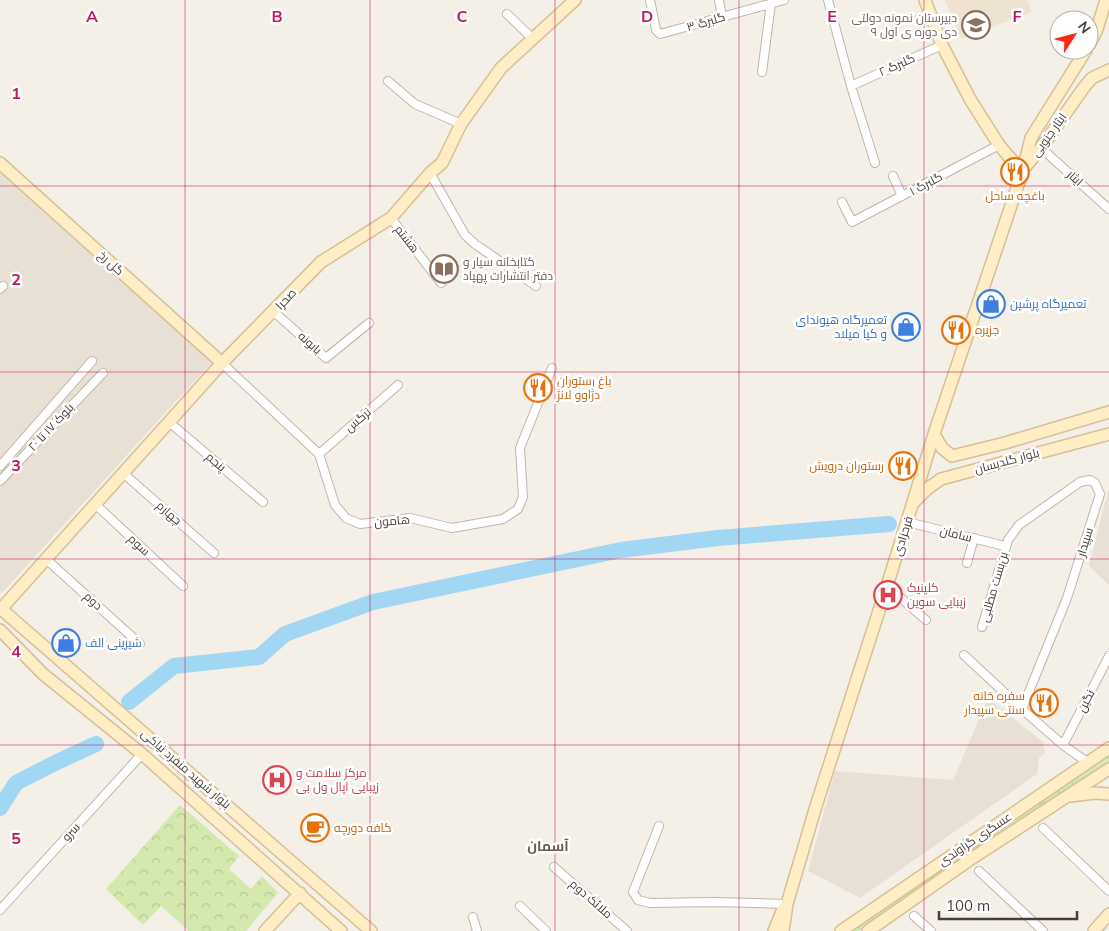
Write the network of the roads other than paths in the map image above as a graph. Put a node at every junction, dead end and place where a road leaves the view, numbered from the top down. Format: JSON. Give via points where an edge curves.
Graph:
{"nodes":[{"id":1,"x":650,"y":0,"type":"edge"},
{"id":2,"x":719,"y":0,"type":"edge"},
{"id":3,"x":781,"y":0,"type":"edge"},
{"id":4,"x":828,"y":0,"type":"edge"},
{"id":5,"x":925,"y":0,"type":"edge"},
{"id":6,"x":1106,"y":0,"type":"edge"},
{"id":7,"x":573,"y":1,"type":"edge"},
{"id":8,"x":771,"y":4,"type":"junction"},
{"id":9,"x":507,"y":14,"type":"dead end"},
{"id":10,"x":722,"y":17,"type":"junction"},
{"id":11,"x":1099,"y":22,"type":"edge"},
{"id":12,"x":532,"y":39,"type":"junction"},
{"id":13,"x":942,"y":45,"type":"junction"},
{"id":14,"x":1080,"y":60,"type":"edge"},
{"id":15,"x":1109,"y":70,"type":"edge"},
{"id":16,"x":762,"y":72,"type":"dead end"},
{"id":17,"x":388,"y":81,"type":"dead end"},
{"id":18,"x":852,"y":86,"type":"junction"},
{"id":19,"x":461,"y":124,"type":"junction"},
{"id":20,"x":999,"y":145,"type":"junction"},
{"id":21,"x":1041,"y":148,"type":"junction"},
{"id":22,"x":0,"y":163,"type":"edge"},
{"id":23,"x":875,"y":163,"type":"dead end"},
{"id":24,"x":1024,"y":170,"type":"junction"},
{"id":25,"x":430,"y":173,"type":"junction"},
{"id":26,"x":893,"y":176,"type":"dead end"},
{"id":27,"x":902,"y":196,"type":"junction"},
{"id":28,"x":842,"y":202,"type":"dead end"},
{"id":29,"x":1109,"y":209,"type":"edge"},
{"id":30,"x":391,"y":218,"type":"junction"},
{"id":31,"x":441,"y":282,"type":"dead end"},
{"id":32,"x":536,"y":286,"type":"dead end"},
{"id":33,"x":274,"y":312,"type":"junction"},
{"id":34,"x":369,"y":323,"type":"dead end"},
{"id":35,"x":92,"y":360,"type":"dead end"},
{"id":36,"x":222,"y":364,"type":"junction"},
{"id":37,"x":552,"y":368,"type":"dead end"},
{"id":38,"x":103,"y":373,"type":"dead end"},
{"id":39,"x":398,"y":385,"type":"dead end"},
{"id":40,"x":1109,"y":412,"type":"edge"},
{"id":41,"x":169,"y":422,"type":"junction"},
{"id":42,"x":934,"y":434,"type":"junction"},
{"id":43,"x":1109,"y":434,"type":"edge"},
{"id":44,"x":318,"y":454,"type":"junction"},
{"id":45,"x":952,"y":456,"type":"junction"},
{"id":46,"x":0,"y":466,"type":"edge"},
{"id":47,"x":123,"y":473,"type":"junction"},
{"id":48,"x":957,"y":475,"type":"junction"},
{"id":49,"x":0,"y":481,"type":"edge"},
{"id":50,"x":263,"y":502,"type":"dead end"},
{"id":51,"x":913,"y":503,"type":"junction"},
{"id":52,"x":95,"y":504,"type":"junction"},
{"id":53,"x":907,"y":522,"type":"junction"},
{"id":54,"x":974,"y":538,"type":"junction"},
{"id":55,"x":1006,"y":546,"type":"junction"},
{"id":56,"x":214,"y":553,"type":"dead end"},
{"id":57,"x":46,"y":559,"type":"junction"},
{"id":58,"x":967,"y":563,"type":"dead end"},
{"id":59,"x":183,"y":586,"type":"dead end"},
{"id":60,"x":887,"y":586,"type":"junction"},
{"id":61,"x":0,"y":608,"type":"edge"},
{"id":62,"x":926,"y":620,"type":"dead end"},
{"id":63,"x":982,"y":627,"type":"dead end"},
{"id":64,"x":0,"y":630,"type":"edge"},
{"id":65,"x":140,"y":644,"type":"dead end"},
{"id":66,"x":964,"y":655,"type":"dead end"},
{"id":67,"x":1109,"y":656,"type":"edge"},
{"id":68,"x":1022,"y":709,"type":"junction"},
{"id":69,"x":122,"y":713,"type":"junction"},
{"id":70,"x":110,"y":729,"type":"junction"},
{"id":71,"x":1064,"y":745,"type":"junction"},
{"id":72,"x":1109,"y":748,"type":"edge"},
{"id":73,"x":142,"y":754,"type":"junction"},
{"id":74,"x":1087,"y":762,"type":"junction"},
{"id":75,"x":1109,"y":769,"type":"edge"},
{"id":76,"x":1109,"y":794,"type":"edge"},
{"id":77,"x":1066,"y":797,"type":"junction"},
{"id":78,"x":660,"y":826,"type":"dead end"},
{"id":79,"x":1043,"y":828,"type":"dead end"},
{"id":80,"x":554,"y":867,"type":"dead end"},
{"id":81,"x":979,"y":871,"type":"dead end"},
{"id":82,"x":1109,"y":890,"type":"edge"},
{"id":83,"x":300,"y":893,"type":"junction"},
{"id":84,"x":787,"y":904,"type":"junction"},
{"id":85,"x":520,"y":906,"type":"dead end"},
{"id":86,"x":0,"y":910,"type":"edge"},
{"id":87,"x":1109,"y":914,"type":"edge"},
{"id":88,"x":914,"y":916,"type":"dead end"},
{"id":89,"x":473,"y":917,"type":"dead end"},
{"id":90,"x":369,"y":930,"type":"edge"},
{"id":91,"x":265,"y":931,"type":"edge"},
{"id":92,"x":341,"y":931,"type":"edge"},
{"id":93,"x":356,"y":931,"type":"edge"},
{"id":94,"x":477,"y":931,"type":"edge"},
{"id":95,"x":546,"y":931,"type":"edge"},
{"id":96,"x":627,"y":931,"type":"edge"},
{"id":97,"x":774,"y":931,"type":"edge"},
{"id":98,"x":783,"y":931,"type":"edge"},
{"id":99,"x":841,"y":931,"type":"edge"},
{"id":100,"x":868,"y":931,"type":"edge"},
{"id":101,"x":930,"y":931,"type":"edge"},
{"id":102,"x":1043,"y":931,"type":"edge"},
{"id":103,"x":1094,"y":931,"type":"edge"}],
"edges":[{"from":1,"to":10,"type":"street","name":"گلبرگ ۳","via":[[658,33]]},
{"from":2,"to":10,"type":"street"},
{"from":3,"to":8,"type":"street","name":"گلبرگ ۳"},
{"from":4,"to":18,"type":"street"},
{"from":5,"to":13,"type":"street"},
{"from":6,"to":11,"type":"street"},
{"from":7,"to":12,"type":"street","name":"صحرا"},
{"from":8,"to":10,"type":"street","name":"گلبرگ ۳"},
{"from":8,"to":16,"type":"street"},
{"from":9,"to":12,"type":"street"},
{"from":12,"to":19,"type":"street","name":"صحرا","via":[[501,68]]},
{"from":13,"to":18,"type":"street","name":"گلبرگ ۲"},
{"from":13,"to":20,"type":"street"},
{"from":14,"to":24,"type":"street","name":"ایثار جنوبی","via":[[1030,138]]},
{"from":15,"to":21,"type":"street","name":"ایثار جنوبی","via":[[1084,86]]},
{"from":17,"to":19,"type":"street","via":[[415,104]]},
{"from":18,"to":23,"type":"street"},
{"from":19,"to":25,"type":"street","name":"صحرا","via":[[442,163]]},
{"from":20,"to":24,"type":"street"},
{"from":20,"to":27,"type":"street","name":"گلبرگ ۱"},
{"from":21,"to":24,"type":"street","name":"ایثار جنوبی"},
{"from":21,"to":29,"type":"street","name":"ایثار"},
{"from":22,"to":36,"type":"street","name":"گل رخ"},
{"from":24,"to":42,"type":"street","name":"فرحزادی"},
{"from":25,"to":30,"type":"street","name":"صحرا"},
{"from":25,"to":32,"type":"street","via":[[465,234]]},
{"from":26,"to":27,"type":"street"},
{"from":27,"to":28,"type":"street","name":"گلبرگ ۱","via":[[852,222]]},
{"from":30,"to":31,"type":"street","name":"هشتم"},
{"from":30,"to":33,"type":"street","name":"صحرا","via":[[321,262]]},
{"from":33,"to":34,"type":"street","name":"بابونه","via":[[326,358]]},
{"from":33,"to":36,"type":"street","name":"صحرا"},
{"from":35,"to":46,"type":"street"},
{"from":36,"to":41,"type":"street","name":"صحرا"},
{"from":36,"to":44,"type":"street","name":"هامون"},
{"from":37,"to":44,"type":"street","name":"هامون","via":[[520,448],[523,497],[518,509],[503,519],[452,528],[410,518],[360,524],[346,518],[335,505]]},
{"from":38,"to":49,"type":"street","name":"بلوک ۱۷ تا ۲۰"},
{"from":39,"to":44,"type":"street","name":"نرگس"},
{"from":40,"to":45,"type":"street","name":"بلوار گلدیسان"},
{"from":41,"to":47,"type":"street","name":"صحرا"},
{"from":41,"to":50,"type":"street","name":"پنجم"},
{"from":42,"to":45,"type":"street","via":[[942,448]]},
{"from":42,"to":51,"type":"street","name":"فرحزادی"},
{"from":43,"to":48,"type":"street","name":"بلوار گلدیسان"},
{"from":45,"to":48,"type":"street","via":[[948,465]]},
{"from":47,"to":52,"type":"street","name":"صحرا"},
{"from":47,"to":56,"type":"street","name":"چهارم"},
{"from":48,"to":51,"type":"street","name":"بلوار گلدیسان","via":[[941,479]]},
{"from":51,"to":53,"type":"street","name":"فرحزادی"},
{"from":52,"to":57,"type":"street","name":"صحرا"},
{"from":52,"to":59,"type":"street","name":"سوم"},
{"from":53,"to":54,"type":"street","name":"سامان"},
{"from":53,"to":60,"type":"street","name":"فرحزادی"},
{"from":54,"to":55,"type":"street","name":"سامان"},
{"from":54,"to":58,"type":"street"},
{"from":55,"to":63,"type":"street","name":"بن‌بست مطلبی"},
{"from":55,"to":68,"type":"street","name":"سپیدار","via":[[1019,525],[1054,499],[1080,482],[1090,480],[1095,483],[1100,494],[1067,598]]},
{"from":57,"to":61,"type":"street","name":"صحرا"},
{"from":57,"to":65,"type":"street","name":"دوم"},
{"from":60,"to":62,"type":"street"},
{"from":60,"to":84,"type":"street","name":"فرحزادی"},
{"from":61,"to":69,"type":"street","name":"بلوار شهید منفرد نیاکی"},
{"from":64,"to":70,"type":"street","name":"بلوار شهید منفرد نیاکی","via":[[43,674]]},
{"from":66,"to":68,"type":"street"},
{"from":67,"to":71,"type":"street","name":"نگین"},
{"from":68,"to":71,"type":"street"},
{"from":69,"to":70,"type":"street","via":[[127,723],[124,729]]},
{"from":69,"to":90,"type":"street","name":"بلوار شهید منفرد نیاکی"},
{"from":70,"to":73,"type":"street","name":"بلوار شهید منفرد نیاکی"},
{"from":71,"to":74,"type":"street"},
{"from":72,"to":74,"type":"street","name":"عسگری گراوندی"},
{"from":73,"to":83,"type":"street","name":"بلوار شهید منفرد نیاکی"},
{"from":73,"to":86,"type":"street","name":"سرو"},
{"from":74,"to":99,"type":"street","name":"عسگری گراوندی"},
{"from":75,"to":77,"type":"street","name":"عسگری گراوندی"},
{"from":76,"to":77,"type":"street"},
{"from":77,"to":100,"type":"street","name":"عسگری گراوندی"},
{"from":78,"to":84,"type":"street","via":[[633,892],[638,900],[650,903]]},
{"from":79,"to":82,"type":"street"},
{"from":80,"to":96,"type":"street","name":"ملائک دوم"},
{"from":81,"to":102,"type":"street"},
{"from":83,"to":91,"type":"street"},
{"from":83,"to":92,"type":"street","name":"بلوار شهید منفرد نیاکی"},
{"from":84,"to":97,"type":"street"},
{"from":84,"to":98,"type":"street"},
{"from":85,"to":95,"type":"street"},
{"from":87,"to":103,"type":"street"},
{"from":88,"to":101,"type":"street"},
{"from":89,"to":94,"type":"street"},
{"from":90,"to":93,"type":"street","via":[[362,928]]}]}
